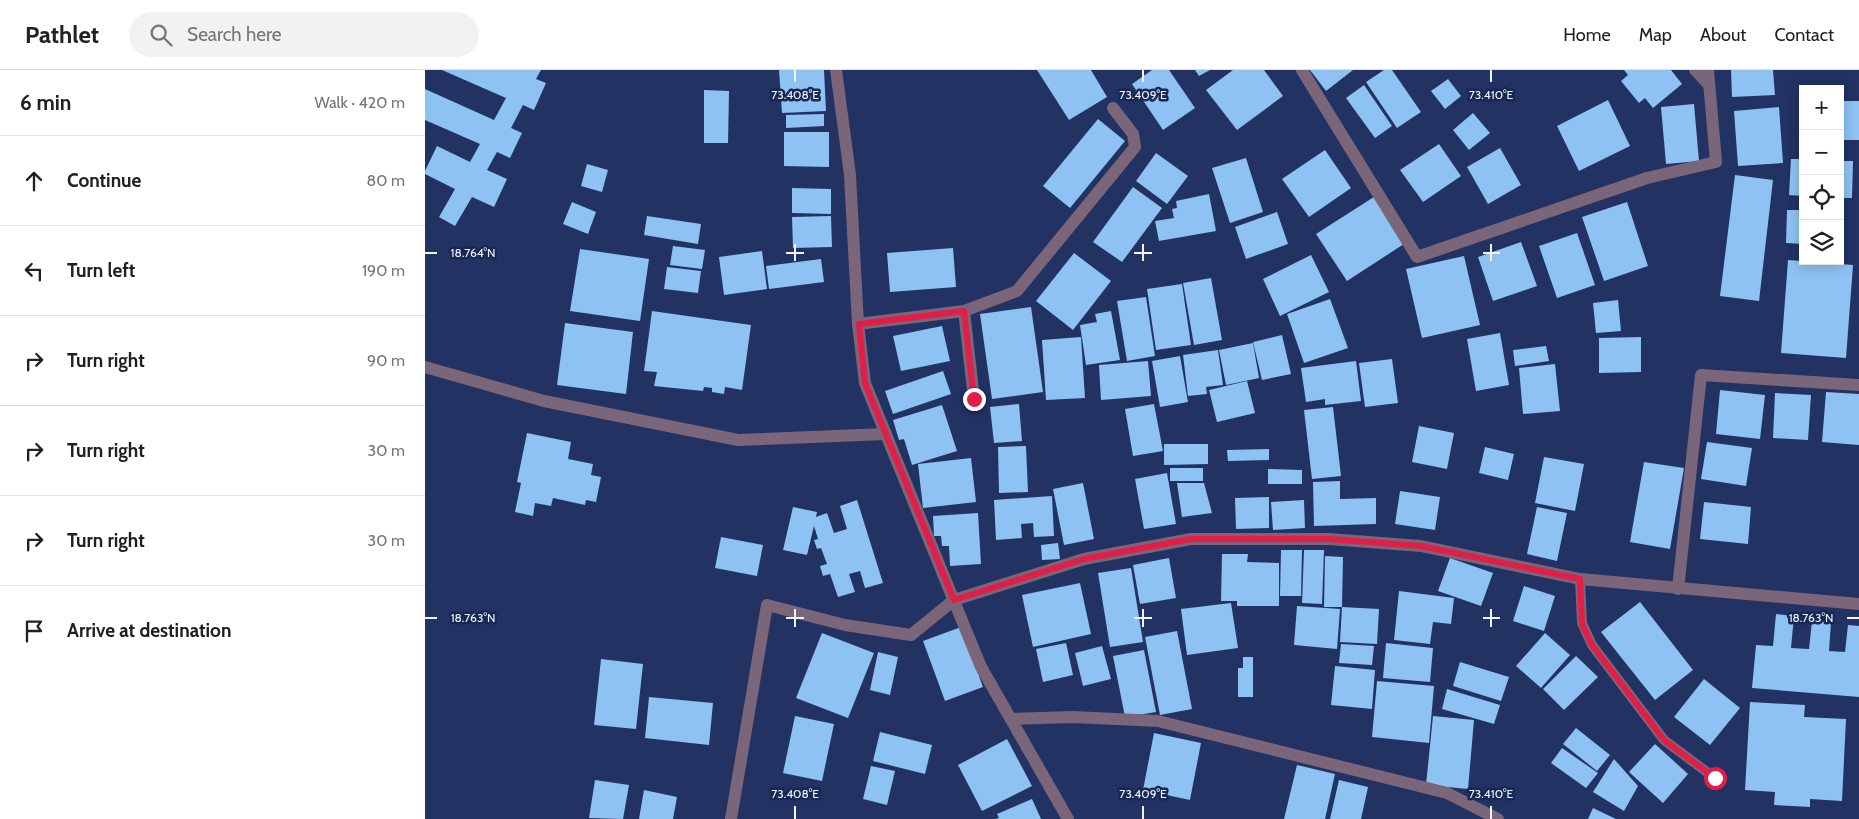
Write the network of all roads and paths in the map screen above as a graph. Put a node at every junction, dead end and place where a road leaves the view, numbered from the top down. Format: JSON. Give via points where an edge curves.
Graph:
{"nodes":[{"id":1,"x":836,"y":70,"type":"edge"},
{"id":2,"x":1302,"y":70,"type":"edge"},
{"id":3,"x":1695,"y":70,"type":"edge"},
{"id":4,"x":1707,"y":70,"type":"edge"},
{"id":5,"x":1709,"y":85,"type":"junction"},
{"id":6,"x":1113,"y":108,"type":"dead end"},
{"id":7,"x":964,"y":311,"type":"junction"},
{"id":8,"x":859,"y":324,"type":"junction"},
{"id":9,"x":425,"y":367,"type":"edge"},
{"id":10,"x":1859,"y":385,"type":"edge"},
{"id":11,"x":974,"y":399,"type":"dead end"},
{"id":12,"x":886,"y":434,"type":"junction"},
{"id":13,"x":1580,"y":579,"type":"junction"},
{"id":14,"x":1678,"y":589,"type":"junction"},
{"id":15,"x":954,"y":600,"type":"junction"},
{"id":16,"x":1859,"y":604,"type":"edge"},
{"id":17,"x":1011,"y":719,"type":"junction"},
{"id":18,"x":1715,"y":778,"type":"dead end"},
{"id":19,"x":731,"y":819,"type":"edge"},
{"id":20,"x":1068,"y":819,"type":"edge"},
{"id":21,"x":1498,"y":819,"type":"edge"}],
"edges":[{"from":1,"to":8,"type":"street","via":[[851,175]]},
{"from":2,"to":5,"type":"street","via":[[1417,256],[1647,178],[1716,162]]},
{"from":3,"to":5,"type":"street"},
{"from":4,"to":5,"type":"street"},
{"from":6,"to":7,"type":"street","via":[[1133,134],[1135,147],[1017,291]]},
{"from":7,"to":8,"type":"street"},
{"from":7,"to":11,"type":"street"},
{"from":8,"to":12,"type":"street","via":[[865,383]]},
{"from":9,"to":12,"type":"street","via":[[544,400],[738,440]]},
{"from":10,"to":14,"type":"street","via":[[1701,375]]},
{"from":12,"to":15,"type":"street"},
{"from":13,"to":14,"type":"street"},
{"from":13,"to":15,"type":"street","via":[[1421,546],[1329,539],[1191,539],[1084,559]]},
{"from":13,"to":18,"type":"lane","via":[[1582,624],[1592,645],[1664,740]]},
{"from":14,"to":16,"type":"street"},
{"from":15,"to":17,"type":"street","via":[[981,667]]},
{"from":15,"to":19,"type":"street","via":[[911,635],[845,625],[767,605]]},
{"from":17,"to":20,"type":"street"},
{"from":17,"to":21,"type":"street","via":[[1073,717],[1158,721],[1447,793]]}]}
